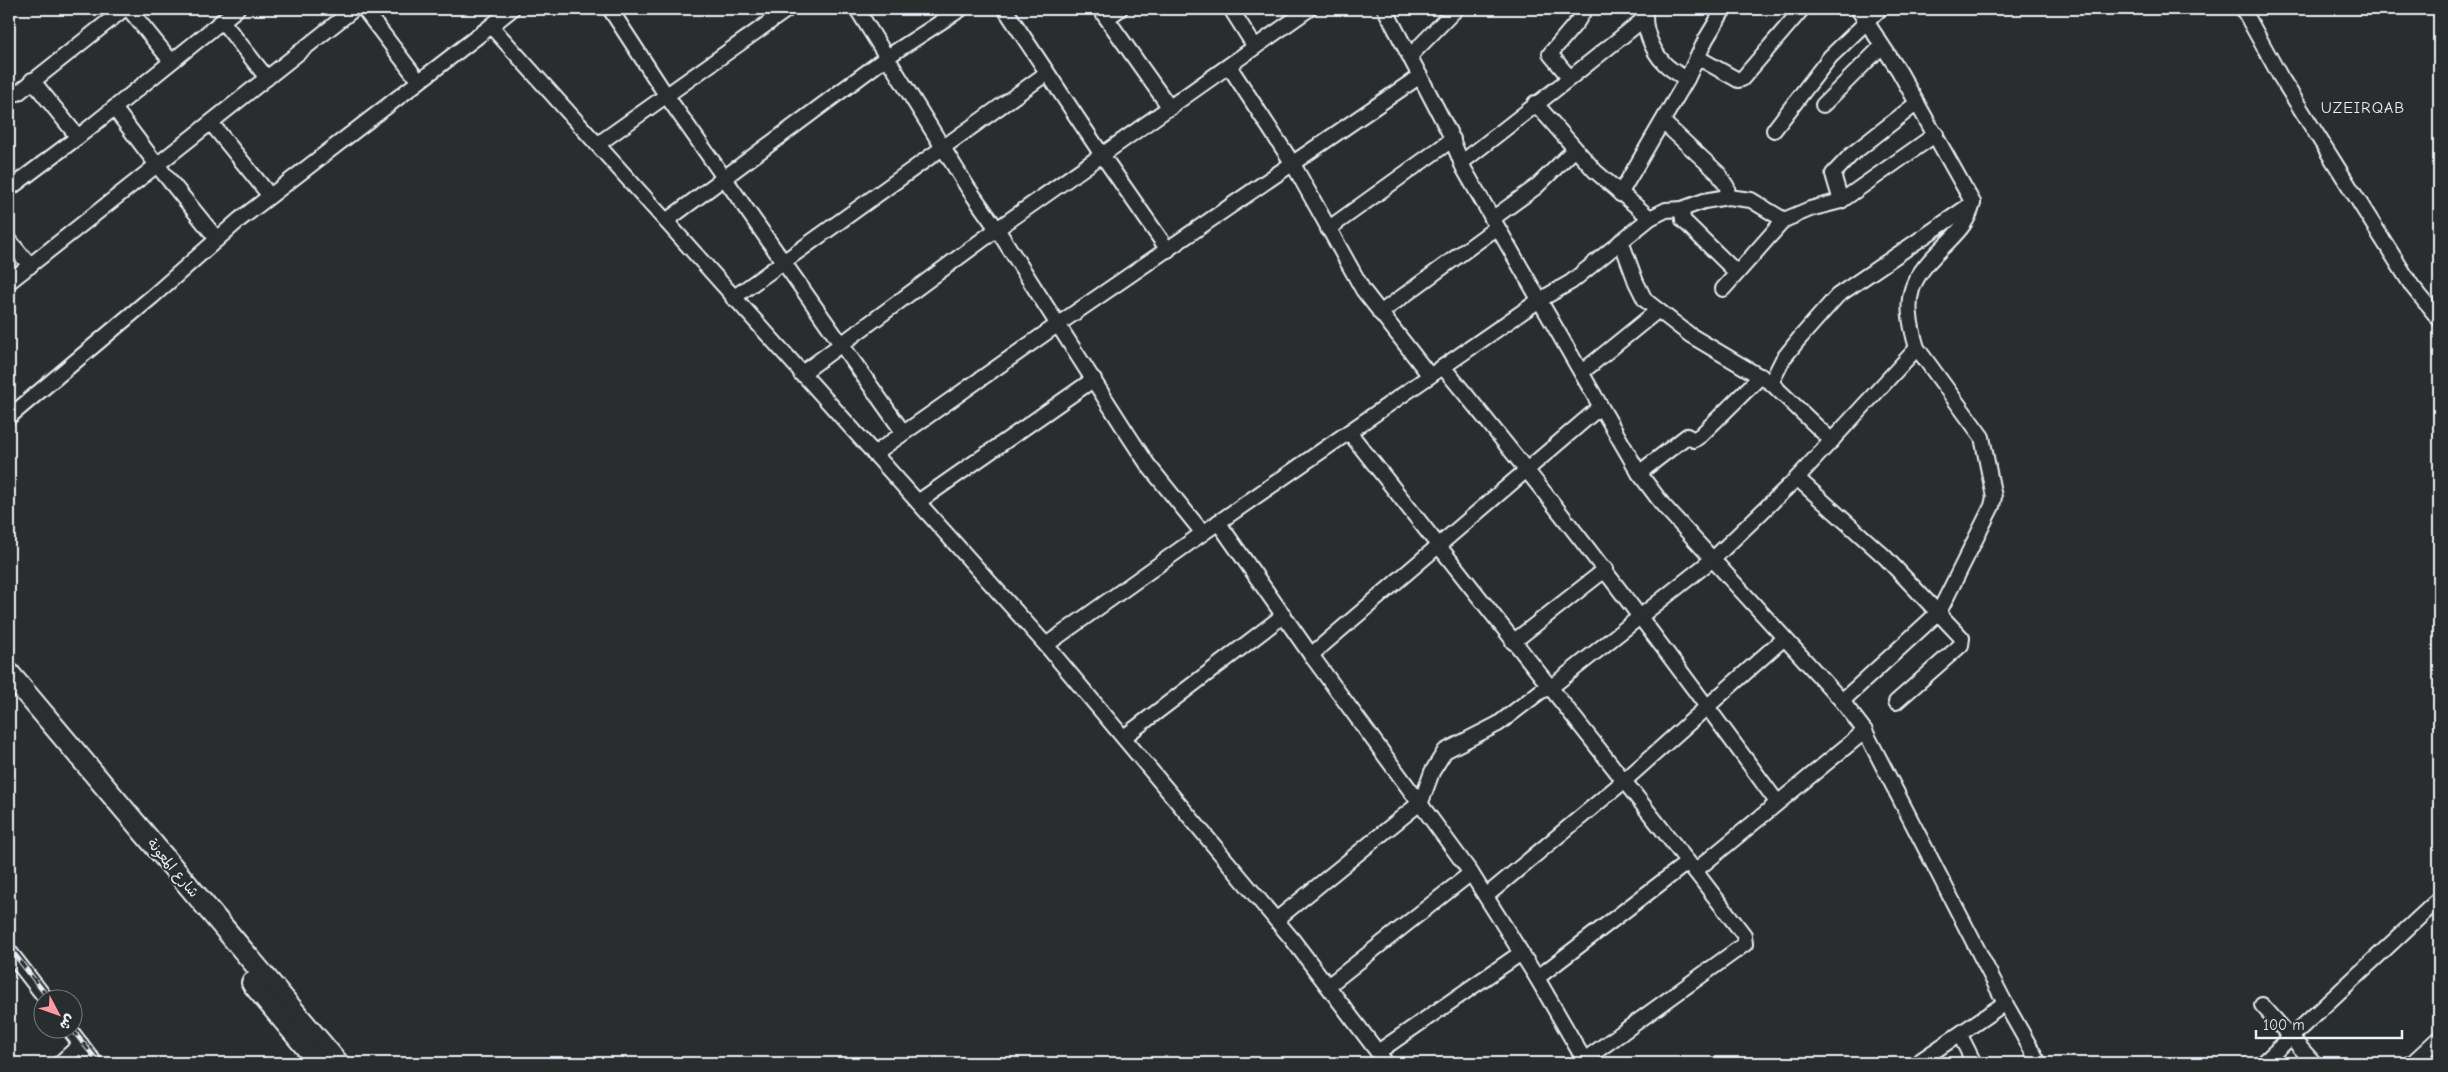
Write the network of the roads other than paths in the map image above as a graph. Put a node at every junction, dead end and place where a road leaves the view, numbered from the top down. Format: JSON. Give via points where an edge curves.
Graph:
{"nodes":[{"id":1,"x":124,"y":9,"type":"edge"},
{"id":2,"x":129,"y":9,"type":"edge"},
{"id":3,"x":238,"y":9,"type":"edge"},
{"id":4,"x":354,"y":9,"type":"edge"},
{"id":5,"x":364,"y":9,"type":"edge"},
{"id":6,"x":512,"y":9,"type":"edge"},
{"id":7,"x":788,"y":9,"type":"edge"},
{"id":8,"x":857,"y":9,"type":"edge"},
{"id":9,"x":961,"y":9,"type":"edge"},
{"id":10,"x":1006,"y":9,"type":"edge"},
{"id":11,"x":1120,"y":9,"type":"edge"},
{"id":12,"x":1231,"y":9,"type":"edge"},
{"id":13,"x":1309,"y":9,"type":"edge"},
{"id":14,"x":1385,"y":9,"type":"edge"},
{"id":15,"x":1456,"y":9,"type":"edge"},
{"id":16,"x":1585,"y":9,"type":"edge"},
{"id":17,"x":1724,"y":9,"type":"edge"},
{"id":18,"x":1802,"y":9,"type":"edge"},
{"id":19,"x":1858,"y":9,"type":"edge"},
{"id":20,"x":1880,"y":9,"type":"edge"},
{"id":21,"x":2243,"y":9,"type":"edge"},
{"id":22,"x":616,"y":11,"type":"edge"},
{"id":23,"x":1104,"y":14,"type":"edge"},
{"id":24,"x":1645,"y":14,"type":"edge"},
{"id":25,"x":222,"y":21,"type":"junction"},
{"id":26,"x":1866,"y":21,"type":"junction"},
{"id":27,"x":491,"y":26,"type":"junction"},
{"id":28,"x":1882,"y":46,"type":"junction"},
{"id":29,"x":1255,"y":47,"type":"junction"},
{"id":30,"x":1410,"y":56,"type":"junction"},
{"id":31,"x":887,"y":57,"type":"junction"},
{"id":32,"x":1697,"y":57,"type":"junction"},
{"id":33,"x":171,"y":61,"type":"junction"},
{"id":34,"x":1229,"y":66,"type":"junction"},
{"id":35,"x":1047,"y":73,"type":"junction"},
{"id":36,"x":1420,"y":76,"type":"junction"},
{"id":37,"x":267,"y":78,"type":"junction"},
{"id":38,"x":1570,"y":78,"type":"junction"},
{"id":39,"x":1687,"y":79,"type":"junction"},
{"id":40,"x":32,"y":80,"type":"junction"},
{"id":41,"x":418,"y":80,"type":"junction"},
{"id":42,"x":9,"y":92,"type":"edge"},
{"id":43,"x":666,"y":95,"type":"junction"},
{"id":44,"x":1917,"y":103,"type":"junction"},
{"id":45,"x":1536,"y":104,"type":"junction"},
{"id":46,"x":1823,"y":105,"type":"dead end"},
{"id":47,"x":114,"y":108,"type":"junction"},
{"id":48,"x":1170,"y":108,"type":"junction"},
{"id":49,"x":1663,"y":122,"type":"junction"},
{"id":50,"x":211,"y":123,"type":"junction"},
{"id":51,"x":1774,"y":130,"type":"dead end"},
{"id":52,"x":1936,"y":134,"type":"junction"},
{"id":53,"x":78,"y":137,"type":"junction"},
{"id":54,"x":1453,"y":139,"type":"junction"},
{"id":55,"x":598,"y":144,"type":"junction"},
{"id":56,"x":943,"y":147,"type":"junction"},
{"id":57,"x":1574,"y":149,"type":"junction"},
{"id":58,"x":1102,"y":155,"type":"junction"},
{"id":59,"x":1461,"y":162,"type":"junction"},
{"id":60,"x":1293,"y":164,"type":"junction"},
{"id":61,"x":156,"y":165,"type":"junction"},
{"id":62,"x":724,"y":178,"type":"junction"},
{"id":63,"x":9,"y":189,"type":"edge"},
{"id":64,"x":1620,"y":194,"type":"junction"},
{"id":65,"x":270,"y":196,"type":"junction"},
{"id":66,"x":1728,"y":197,"type":"junction"},
{"id":67,"x":1841,"y":201,"type":"junction"},
{"id":68,"x":1973,"y":203,"type":"junction"},
{"id":69,"x":1682,"y":209,"type":"junction"},
{"id":70,"x":1650,"y":218,"type":"junction"},
{"id":71,"x":666,"y":220,"type":"junction"},
{"id":72,"x":1784,"y":220,"type":"junction"},
{"id":73,"x":1494,"y":223,"type":"junction"},
{"id":74,"x":997,"y":229,"type":"junction"},
{"id":75,"x":1328,"y":229,"type":"junction"},
{"id":76,"x":9,"y":240,"type":"edge"},
{"id":77,"x":217,"y":240,"type":"junction"},
{"id":78,"x":1621,"y":241,"type":"junction"},
{"id":79,"x":1168,"y":250,"type":"junction"},
{"id":80,"x":782,"y":262,"type":"junction"},
{"id":81,"x":30,"y":266,"type":"junction"},
{"id":82,"x":1737,"y":273,"type":"junction"},
{"id":83,"x":9,"y":282,"type":"edge"},
{"id":84,"x":1723,"y":289,"type":"dead end"},
{"id":85,"x":734,"y":298,"type":"junction"},
{"id":86,"x":1538,"y":301,"type":"junction"},
{"id":87,"x":1656,"y":310,"type":"junction"},
{"id":88,"x":1380,"y":313,"type":"junction"},
{"id":89,"x":2439,"y":318,"type":"edge"},
{"id":90,"x":1057,"y":325,"type":"junction"},
{"id":91,"x":841,"y":345,"type":"junction"},
{"id":92,"x":1917,"y":348,"type":"junction"},
{"id":93,"x":1443,"y":367,"type":"junction"},
{"id":94,"x":1582,"y":372,"type":"junction"},
{"id":95,"x":801,"y":374,"type":"junction"},
{"id":96,"x":1430,"y":376,"type":"junction"},
{"id":97,"x":1094,"y":379,"type":"junction"},
{"id":98,"x":1766,"y":379,"type":"junction"},
{"id":99,"x":1600,"y":408,"type":"junction"},
{"id":100,"x":9,"y":417,"type":"edge"},
{"id":101,"x":903,"y":432,"type":"junction"},
{"id":102,"x":1350,"y":432,"type":"junction"},
{"id":103,"x":1832,"y":441,"type":"junction"},
{"id":104,"x":874,"y":454,"type":"junction"},
{"id":105,"x":1528,"y":470,"type":"junction"},
{"id":106,"x":1639,"y":473,"type":"junction"},
{"id":107,"x":1797,"y":478,"type":"junction"},
{"id":108,"x":918,"y":502,"type":"junction"},
{"id":109,"x":1218,"y":522,"type":"junction"},
{"id":110,"x":1202,"y":533,"type":"junction"},
{"id":111,"x":1438,"y":547,"type":"junction"},
{"id":112,"x":1713,"y":560,"type":"junction"},
{"id":113,"x":1606,"y":569,"type":"junction"},
{"id":114,"x":1939,"y":612,"type":"junction"},
{"id":115,"x":1284,"y":615,"type":"junction"},
{"id":116,"x":1641,"y":617,"type":"junction"},
{"id":117,"x":1783,"y":638,"type":"junction"},
{"id":118,"x":1513,"y":642,"type":"junction"},
{"id":119,"x":1046,"y":645,"type":"junction"},
{"id":120,"x":1311,"y":655,"type":"junction"},
{"id":121,"x":9,"y":673,"type":"edge"},
{"id":122,"x":1550,"y":688,"type":"junction"},
{"id":123,"x":9,"y":692,"type":"edge"},
{"id":124,"x":1842,"y":701,"type":"junction"},
{"id":125,"x":1896,"y":702,"type":"dead end"},
{"id":126,"x":1708,"y":708,"type":"junction"},
{"id":127,"x":1865,"y":730,"type":"junction"},
{"id":128,"x":1124,"y":737,"type":"junction"},
{"id":129,"x":1624,"y":781,"type":"junction"},
{"id":130,"x":1421,"y":802,"type":"junction"},
{"id":131,"x":1777,"y":802,"type":"junction"},
{"id":132,"x":1691,"y":867,"type":"junction"},
{"id":133,"x":1471,"y":874,"type":"junction"},
{"id":134,"x":1486,"y":896,"type":"junction"},
{"id":135,"x":2439,"y":899,"type":"edge"},
{"id":136,"x":1276,"y":920,"type":"junction"},
{"id":137,"x":9,"y":951,"type":"edge"},
{"id":138,"x":1521,"y":953,"type":"junction"},
{"id":139,"x":1537,"y":978,"type":"junction"},
{"id":140,"x":1329,"y":985,"type":"junction"},
{"id":141,"x":39,"y":990,"type":"edge"},
{"id":142,"x":2005,"y":1003,"type":"junction"},
{"id":143,"x":2262,"y":1005,"type":"dead end"},
{"id":144,"x":1960,"y":1036,"type":"junction"},
{"id":145,"x":2291,"y":1038,"type":"junction"},
{"id":146,"x":2439,"y":1038,"type":"edge"},
{"id":147,"x":78,"y":1040,"type":"edge"},
{"id":148,"x":81,"y":1044,"type":"junction"},
{"id":149,"x":1378,"y":1052,"type":"junction"},
{"id":150,"x":1583,"y":1062,"type":"edge"},
{"id":151,"x":60,"y":1063,"type":"edge"},
{"id":152,"x":95,"y":1063,"type":"edge"},
{"id":153,"x":318,"y":1063,"type":"edge"},
{"id":154,"x":338,"y":1063,"type":"edge"},
{"id":155,"x":1386,"y":1063,"type":"edge"},
{"id":156,"x":1918,"y":1063,"type":"edge"},
{"id":157,"x":1974,"y":1063,"type":"edge"},
{"id":158,"x":2039,"y":1063,"type":"edge"},
{"id":159,"x":2263,"y":1063,"type":"edge"},
{"id":160,"x":2314,"y":1063,"type":"edge"},
{"id":161,"x":2412,"y":1063,"type":"edge"}],
"edges":[{"from":1,"to":40,"type":"street"},
{"from":2,"to":33,"type":"street"},
{"from":3,"to":25,"type":"street"},
{"from":4,"to":37,"type":"street"},
{"from":5,"to":41,"type":"street"},
{"from":6,"to":27,"type":"street"},
{"from":7,"to":43,"type":"street"},
{"from":8,"to":31,"type":"street"},
{"from":9,"to":31,"type":"street"},
{"from":10,"to":35,"type":"street"},
{"from":11,"to":23,"type":"street"},
{"from":12,"to":29,"type":"street"},
{"from":13,"to":29,"type":"street"},
{"from":14,"to":30,"type":"street"},
{"from":15,"to":30,"type":"street"},
{"from":16,"to":38,"type":"street","via":[[1550,54]]},
{"from":17,"to":32,"type":"street"},
{"from":18,"to":32,"type":"street","via":[[1742,79],[1738,80]]},
{"from":19,"to":26,"type":"street"},
{"from":20,"to":26,"type":"street"},
{"from":21,"to":89,"type":"street","via":[[2280,76],[2412,286]]},
{"from":22,"to":43,"type":"street"},
{"from":23,"to":48,"type":"street"},
{"from":24,"to":38,"type":"street"},
{"from":24,"to":39,"type":"street","via":[[1647,31],[1662,61]]},
{"from":25,"to":33,"type":"street"},
{"from":25,"to":37,"type":"street"},
{"from":26,"to":28,"type":"street"},
{"from":26,"to":51,"type":"street","via":[[1830,57]]},
{"from":27,"to":41,"type":"street"},
{"from":27,"to":55,"type":"street"},
{"from":28,"to":44,"type":"street"},
{"from":28,"to":46,"type":"street"},
{"from":29,"to":34,"type":"street"},
{"from":30,"to":36,"type":"street"},
{"from":31,"to":56,"type":"street"},
{"from":31,"to":62,"type":"street"},
{"from":32,"to":39,"type":"street"},
{"from":33,"to":47,"type":"street"},
{"from":34,"to":48,"type":"street"},
{"from":34,"to":60,"type":"street"},
{"from":35,"to":56,"type":"street"},
{"from":35,"to":58,"type":"street"},
{"from":36,"to":54,"type":"street"},
{"from":36,"to":60,"type":"street"},
{"from":37,"to":50,"type":"street"},
{"from":38,"to":45,"type":"street"},
{"from":39,"to":49,"type":"street"},
{"from":40,"to":42,"type":"street","via":[[18,92]]},
{"from":40,"to":53,"type":"street"},
{"from":41,"to":65,"type":"street"},
{"from":43,"to":55,"type":"street"},
{"from":43,"to":62,"type":"street"},
{"from":44,"to":52,"type":"street"},
{"from":44,"to":67,"type":"street","via":[[1851,155],[1833,174]]},
{"from":45,"to":57,"type":"street"},
{"from":45,"to":59,"type":"street"},
{"from":47,"to":53,"type":"street"},
{"from":47,"to":61,"type":"street"},
{"from":48,"to":58,"type":"street"},
{"from":49,"to":64,"type":"street"},
{"from":49,"to":66,"type":"street","via":[[1718,173],[1727,187]]},
{"from":50,"to":61,"type":"street"},
{"from":50,"to":65,"type":"street"},
{"from":52,"to":67,"type":"street"},
{"from":52,"to":68,"type":"street"},
{"from":53,"to":63,"type":"street"},
{"from":54,"to":59,"type":"street"},
{"from":54,"to":75,"type":"street"},
{"from":55,"to":71,"type":"street"},
{"from":56,"to":74,"type":"street"},
{"from":56,"to":80,"type":"street"},
{"from":57,"to":64,"type":"street"},
{"from":57,"to":73,"type":"street"},
{"from":58,"to":74,"type":"street"},
{"from":58,"to":79,"type":"street"},
{"from":59,"to":73,"type":"street"},
{"from":60,"to":75,"type":"street"},
{"from":60,"to":79,"type":"street"},
{"from":61,"to":77,"type":"street"},
{"from":61,"to":81,"type":"street"},
{"from":62,"to":71,"type":"street"},
{"from":62,"to":80,"type":"street"},
{"from":64,"to":70,"type":"street"},
{"from":65,"to":77,"type":"street"},
{"from":66,"to":69,"type":"street"},
{"from":66,"to":72,"type":"street","via":[[1751,200]]},
{"from":67,"to":72,"type":"street"},
{"from":68,"to":92,"type":"street","via":[[1960,230],[1916,276],[1909,308]]},
{"from":68,"to":98,"type":"street","via":[[1837,296]]},
{"from":69,"to":70,"type":"street","via":[[1666,210]]},
{"from":69,"to":82,"type":"street","via":[[1683,220]]},
{"from":70,"to":78,"type":"street"},
{"from":71,"to":85,"type":"street"},
{"from":72,"to":82,"type":"street"},
{"from":73,"to":86,"type":"street"},
{"from":73,"to":88,"type":"street"},
{"from":74,"to":90,"type":"street"},
{"from":74,"to":91,"type":"street"},
{"from":75,"to":88,"type":"street","via":[[1360,286]]},
{"from":76,"to":81,"type":"street"},
{"from":77,"to":100,"type":"street"},
{"from":78,"to":86,"type":"street","via":[[1571,282]]},
{"from":78,"to":87,"type":"street","via":[[1645,300]]},
{"from":79,"to":90,"type":"street"},
{"from":80,"to":85,"type":"street"},
{"from":80,"to":91,"type":"street"},
{"from":81,"to":83,"type":"street"},
{"from":82,"to":84,"type":"street"},
{"from":85,"to":95,"type":"street"},
{"from":86,"to":93,"type":"street"},
{"from":86,"to":94,"type":"street"},
{"from":87,"to":94,"type":"street"},
{"from":87,"to":98,"type":"street","via":[[1709,347]]},
{"from":88,"to":96,"type":"street"},
{"from":90,"to":97,"type":"street"},
{"from":90,"to":101,"type":"street"},
{"from":91,"to":95,"type":"street"},
{"from":91,"to":101,"type":"street"},
{"from":92,"to":103,"type":"street"},
{"from":92,"to":114,"type":"street","via":[[1982,437],[1994,491],[1992,506]]},
{"from":93,"to":96,"type":"street"},
{"from":93,"to":105,"type":"street"},
{"from":94,"to":99,"type":"street"},
{"from":95,"to":104,"type":"street"},
{"from":96,"to":102,"type":"street"},
{"from":97,"to":108,"type":"street"},
{"from":97,"to":110,"type":"street","via":[[1148,465]]},
{"from":98,"to":103,"type":"street"},
{"from":98,"to":106,"type":"street","via":[[1701,435],[1694,440],[1687,436]]},
{"from":99,"to":105,"type":"street"},
{"from":99,"to":106,"type":"street"},
{"from":101,"to":104,"type":"street"},
{"from":102,"to":109,"type":"street"},
{"from":102,"to":111,"type":"street"},
{"from":103,"to":107,"type":"street"},
{"from":104,"to":108,"type":"street"},
{"from":105,"to":111,"type":"street"},
{"from":105,"to":113,"type":"street"},
{"from":106,"to":112,"type":"street"},
{"from":107,"to":112,"type":"street"},
{"from":107,"to":114,"type":"street","via":[[1885,557]]},
{"from":108,"to":119,"type":"street"},
{"from":109,"to":110,"type":"street"},
{"from":109,"to":115,"type":"street"},
{"from":110,"to":119,"type":"street"},
{"from":111,"to":118,"type":"street"},
{"from":111,"to":120,"type":"street"},
{"from":112,"to":116,"type":"street"},
{"from":112,"to":117,"type":"street"},
{"from":113,"to":116,"type":"street"},
{"from":113,"to":118,"type":"street"},
{"from":114,"to":124,"type":"street"},
{"from":114,"to":125,"type":"street","via":[[1963,640]]},
{"from":115,"to":120,"type":"street"},
{"from":115,"to":128,"type":"street"},
{"from":116,"to":122,"type":"street"},
{"from":116,"to":126,"type":"street"},
{"from":117,"to":124,"type":"street"},
{"from":117,"to":126,"type":"street"},
{"from":118,"to":122,"type":"street"},
{"from":119,"to":128,"type":"street"},
{"from":120,"to":130,"type":"street"},
{"from":121,"to":154,"type":"highway","name":"شارع المعونة"},
{"from":122,"to":129,"type":"street"},
{"from":122,"to":130,"type":"street","via":[[1541,691],[1498,724],[1445,751],[1432,772]]},
{"from":123,"to":153,"type":"highway","name":"شارع المعونة"},
{"from":124,"to":127,"type":"street"},
{"from":126,"to":129,"type":"street"},
{"from":126,"to":131,"type":"street"},
{"from":127,"to":131,"type":"street"},
{"from":127,"to":142,"type":"street"},
{"from":128,"to":136,"type":"street"},
{"from":129,"to":132,"type":"street"},
{"from":129,"to":134,"type":"street"},
{"from":130,"to":133,"type":"street"},
{"from":130,"to":136,"type":"street"},
{"from":131,"to":132,"type":"street"},
{"from":132,"to":139,"type":"street"},
{"from":132,"to":150,"type":"street","via":[[1744,935],[1745,944]]},
{"from":133,"to":134,"type":"street"},
{"from":133,"to":140,"type":"street"},
{"from":134,"to":138,"type":"street"},
{"from":135,"to":145,"type":"street"},
{"from":136,"to":140,"type":"street"},
{"from":137,"to":141,"type":"street"},
{"from":138,"to":139,"type":"street"},
{"from":138,"to":149,"type":"street"},
{"from":139,"to":150,"type":"street"},
{"from":140,"to":149,"type":"street"},
{"from":142,"to":144,"type":"street"},
{"from":142,"to":158,"type":"street"},
{"from":143,"to":145,"type":"street"},
{"from":144,"to":156,"type":"street"},
{"from":144,"to":157,"type":"street"},
{"from":145,"to":159,"type":"street"},
{"from":145,"to":160,"type":"street"},
{"from":146,"to":161,"type":"street"},
{"from":147,"to":148,"type":"street"},
{"from":148,"to":151,"type":"street"},
{"from":148,"to":152,"type":"street"},
{"from":149,"to":155,"type":"street"}]}
